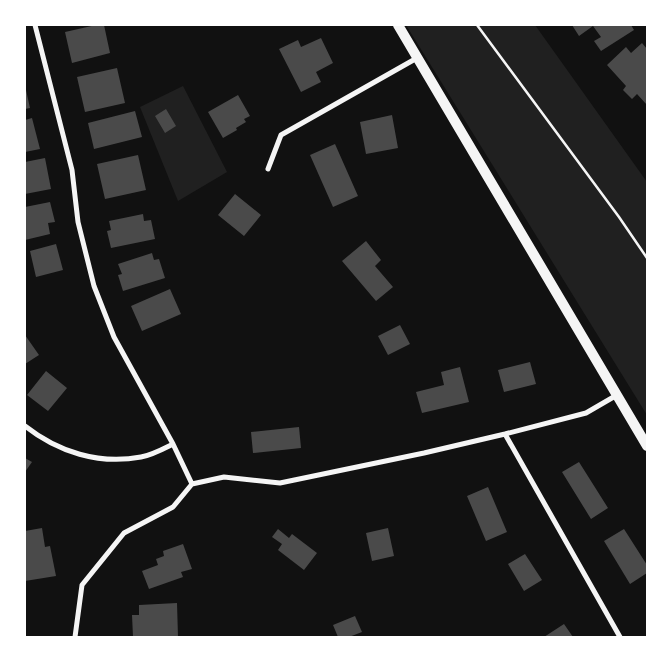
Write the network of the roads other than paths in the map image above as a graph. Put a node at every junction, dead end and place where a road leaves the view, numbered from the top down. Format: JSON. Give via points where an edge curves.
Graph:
{"nodes":[{"id":1,"x":35,"y":25,"type":"edge"},
{"id":2,"x":398,"y":25,"type":"edge"},
{"id":3,"x":417,"y":58,"type":"junction"},
{"id":4,"x":268,"y":169,"type":"dead end"},
{"id":5,"x":617,"y":395,"type":"junction"},
{"id":6,"x":25,"y":426,"type":"edge"},
{"id":7,"x":506,"y":434,"type":"junction"},
{"id":8,"x":173,"y":444,"type":"junction"},
{"id":9,"x":647,"y":446,"type":"edge"},
{"id":10,"x":192,"y":484,"type":"junction"},
{"id":11,"x":75,"y":637,"type":"edge"},
{"id":12,"x":620,"y":637,"type":"edge"}],
"edges":[{"from":1,"to":8,"type":"street","via":[[72,170],[78,222],[94,286],[114,337]]},
{"from":2,"to":3,"type":"main road"},
{"from":3,"to":4,"type":"street","via":[[282,136]]},
{"from":3,"to":5,"type":"main road"},
{"from":5,"to":7,"type":"street","via":[[586,414]]},
{"from":5,"to":9,"type":"main road"},
{"from":6,"to":8,"type":"street","via":[[49,442],[82,456],[100,459],[143,457]]},
{"from":7,"to":10,"type":"street","via":[[280,483],[224,477]]},
{"from":7,"to":12,"type":"street"},
{"from":8,"to":10,"type":"street"},
{"from":10,"to":11,"type":"street","via":[[173,507],[124,532],[82,585]]}]}
